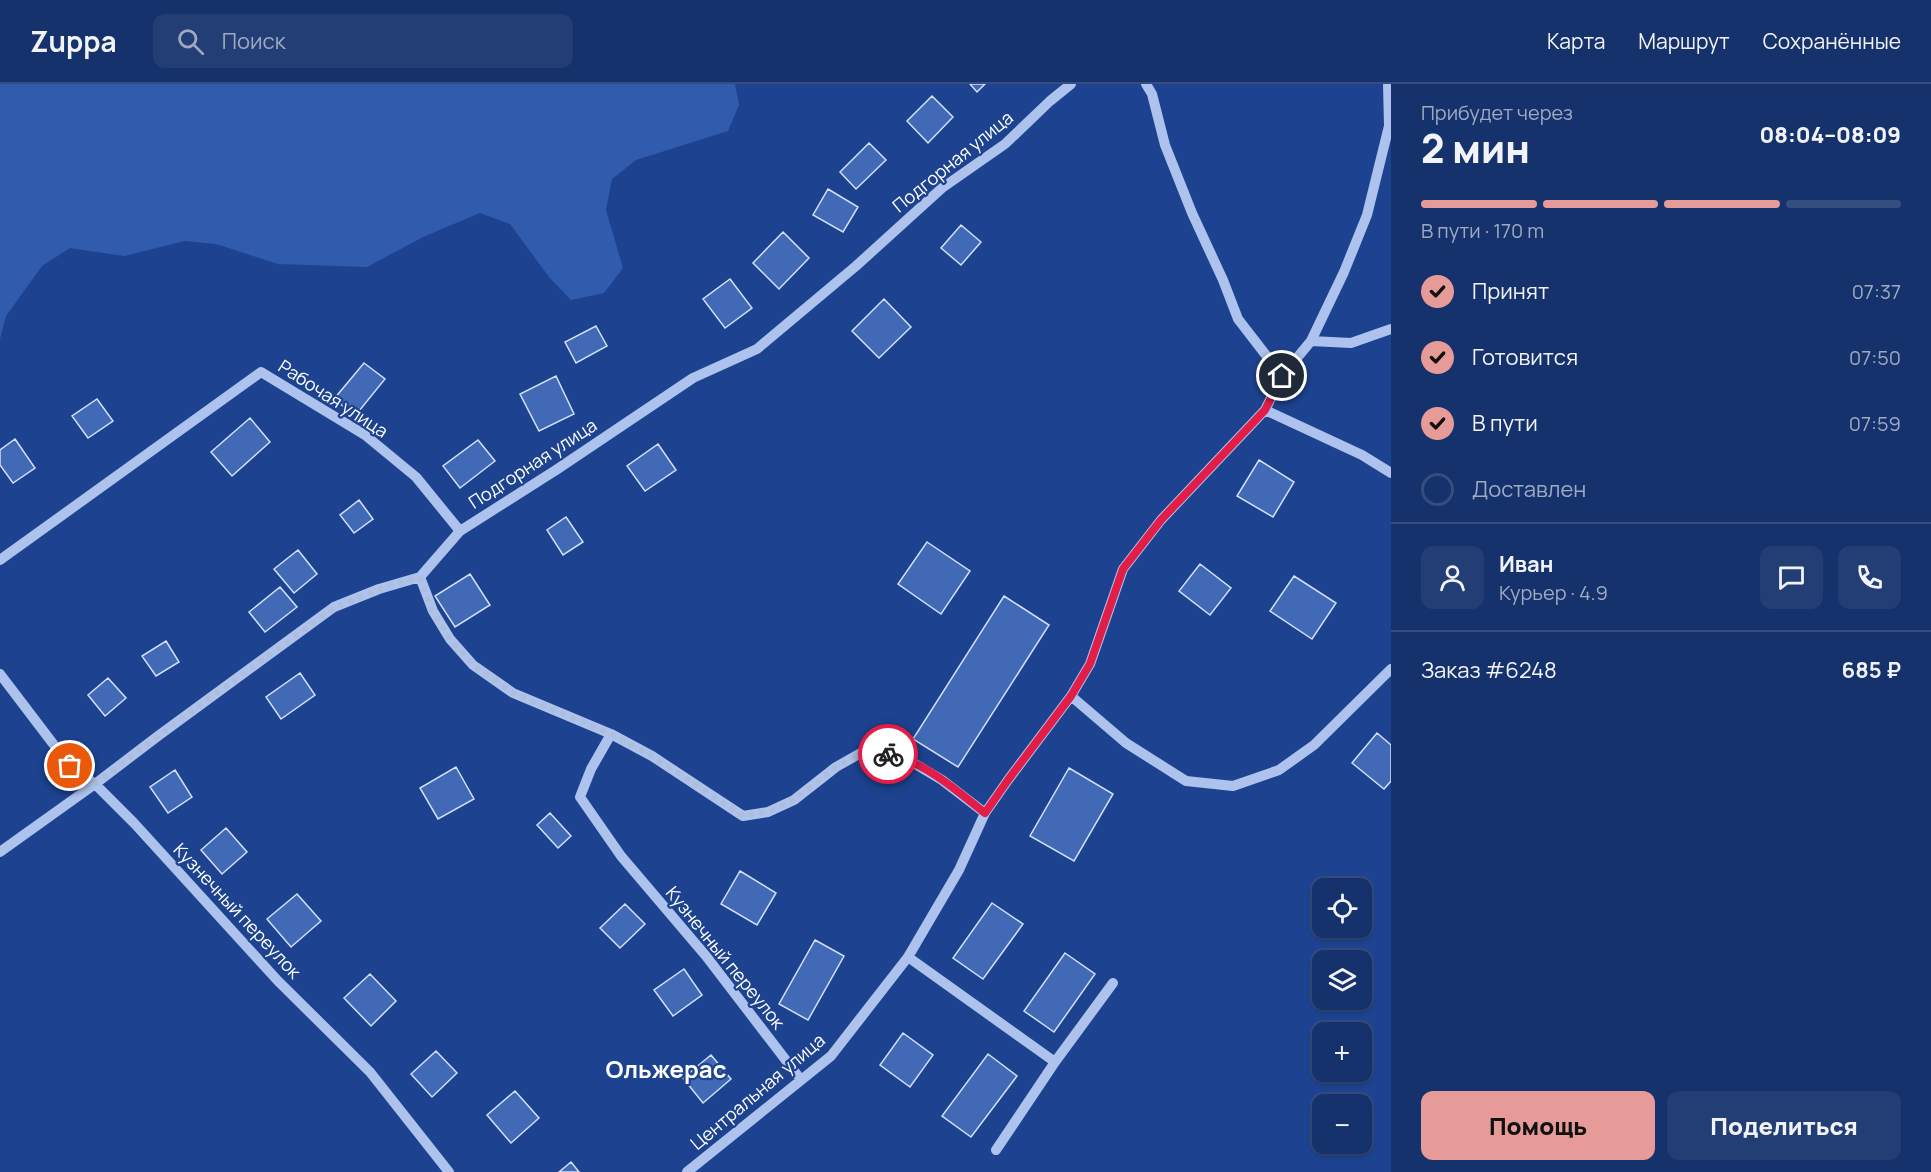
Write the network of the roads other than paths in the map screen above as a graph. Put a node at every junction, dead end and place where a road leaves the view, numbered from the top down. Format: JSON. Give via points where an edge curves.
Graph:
{"nodes":[{"id":1,"x":1071,"y":84,"type":"edge"},
{"id":2,"x":1146,"y":84,"type":"edge"},
{"id":3,"x":1388,"y":84,"type":"edge"},
{"id":4,"x":1391,"y":329,"type":"edge"},
{"id":5,"x":1311,"y":341,"type":"junction"},
{"id":6,"x":1282,"y":376,"type":"junction"},
{"id":7,"x":1265,"y":410,"type":"junction"},
{"id":8,"x":1391,"y":473,"type":"edge"},
{"id":9,"x":460,"y":531,"type":"junction"},
{"id":10,"x":0,"y":560,"type":"edge"},
{"id":11,"x":420,"y":577,"type":"junction"},
{"id":12,"x":1391,"y":669,"type":"edge"},
{"id":13,"x":0,"y":674,"type":"edge"},
{"id":14,"x":1071,"y":696,"type":"junction"},
{"id":15,"x":611,"y":734,"type":"junction"},
{"id":16,"x":95,"y":784,"type":"junction"},
{"id":17,"x":985,"y":813,"type":"junction"},
{"id":18,"x":0,"y":852,"type":"edge"},
{"id":19,"x":908,"y":957,"type":"junction"},
{"id":20,"x":1113,"y":983,"type":"dead end"},
{"id":21,"x":1055,"y":1062,"type":"junction"},
{"id":22,"x":801,"y":1080,"type":"junction"},
{"id":23,"x":996,"y":1150,"type":"dead end"},
{"id":24,"x":449,"y":1172,"type":"edge"},
{"id":25,"x":687,"y":1172,"type":"edge"}],
"edges":[{"from":1,"to":9,"type":"street","name":"Подгорная улица","via":[[1005,144],[942,188],[757,349],[693,378]]},
{"from":2,"to":6,"type":"street","via":[[1165,145],[1238,319]]},
{"from":3,"to":5,"type":"street","via":[[1389,126],[1367,215]]},
{"from":4,"to":5,"type":"street","via":[[1351,343]]},
{"from":5,"to":6,"type":"street"},
{"from":6,"to":7,"type":"street"},
{"from":7,"to":8,"type":"street","via":[[1362,455]]},
{"from":7,"to":14,"type":"street","name":"Центральная улица","via":[[1161,520],[1123,569],[1090,664]]},
{"from":9,"to":10,"type":"street","name":"Рабочая улица","via":[[416,477],[364,435],[261,372]]},
{"from":9,"to":11,"type":"street","name":"Подгорная улица"},
{"from":11,"to":15,"type":"street","via":[[432,611],[473,665],[513,693]]},
{"from":11,"to":16,"type":"street","via":[[334,608]]},
{"from":12,"to":14,"type":"street","via":[[1314,745],[1279,770],[1233,786],[1186,782],[1126,743]]},
{"from":13,"to":16,"type":"street","name":"Кузнечный переулок","via":[[70,766]]},
{"from":14,"to":17,"type":"street","name":"Центральная улица"},
{"from":15,"to":17,"type":"street","via":[[743,816],[768,812],[794,800],[836,767],[866,750],[905,758]]},
{"from":15,"to":22,"type":"street","name":"Кузнечный переулок","via":[[580,797],[621,856],[706,956]]},
{"from":16,"to":18,"type":"street"},
{"from":16,"to":24,"type":"street","name":"Кузнечный переулок","via":[[278,981],[370,1071]]},
{"from":17,"to":19,"type":"street","name":"Центральная улица","via":[[959,870]]},
{"from":19,"to":21,"type":"street"},
{"from":19,"to":22,"type":"street","name":"Центральная улица","via":[[831,1056]]},
{"from":20,"to":21,"type":"street"},
{"from":21,"to":23,"type":"street"},
{"from":22,"to":25,"type":"street","name":"Центральная улица"}]}
